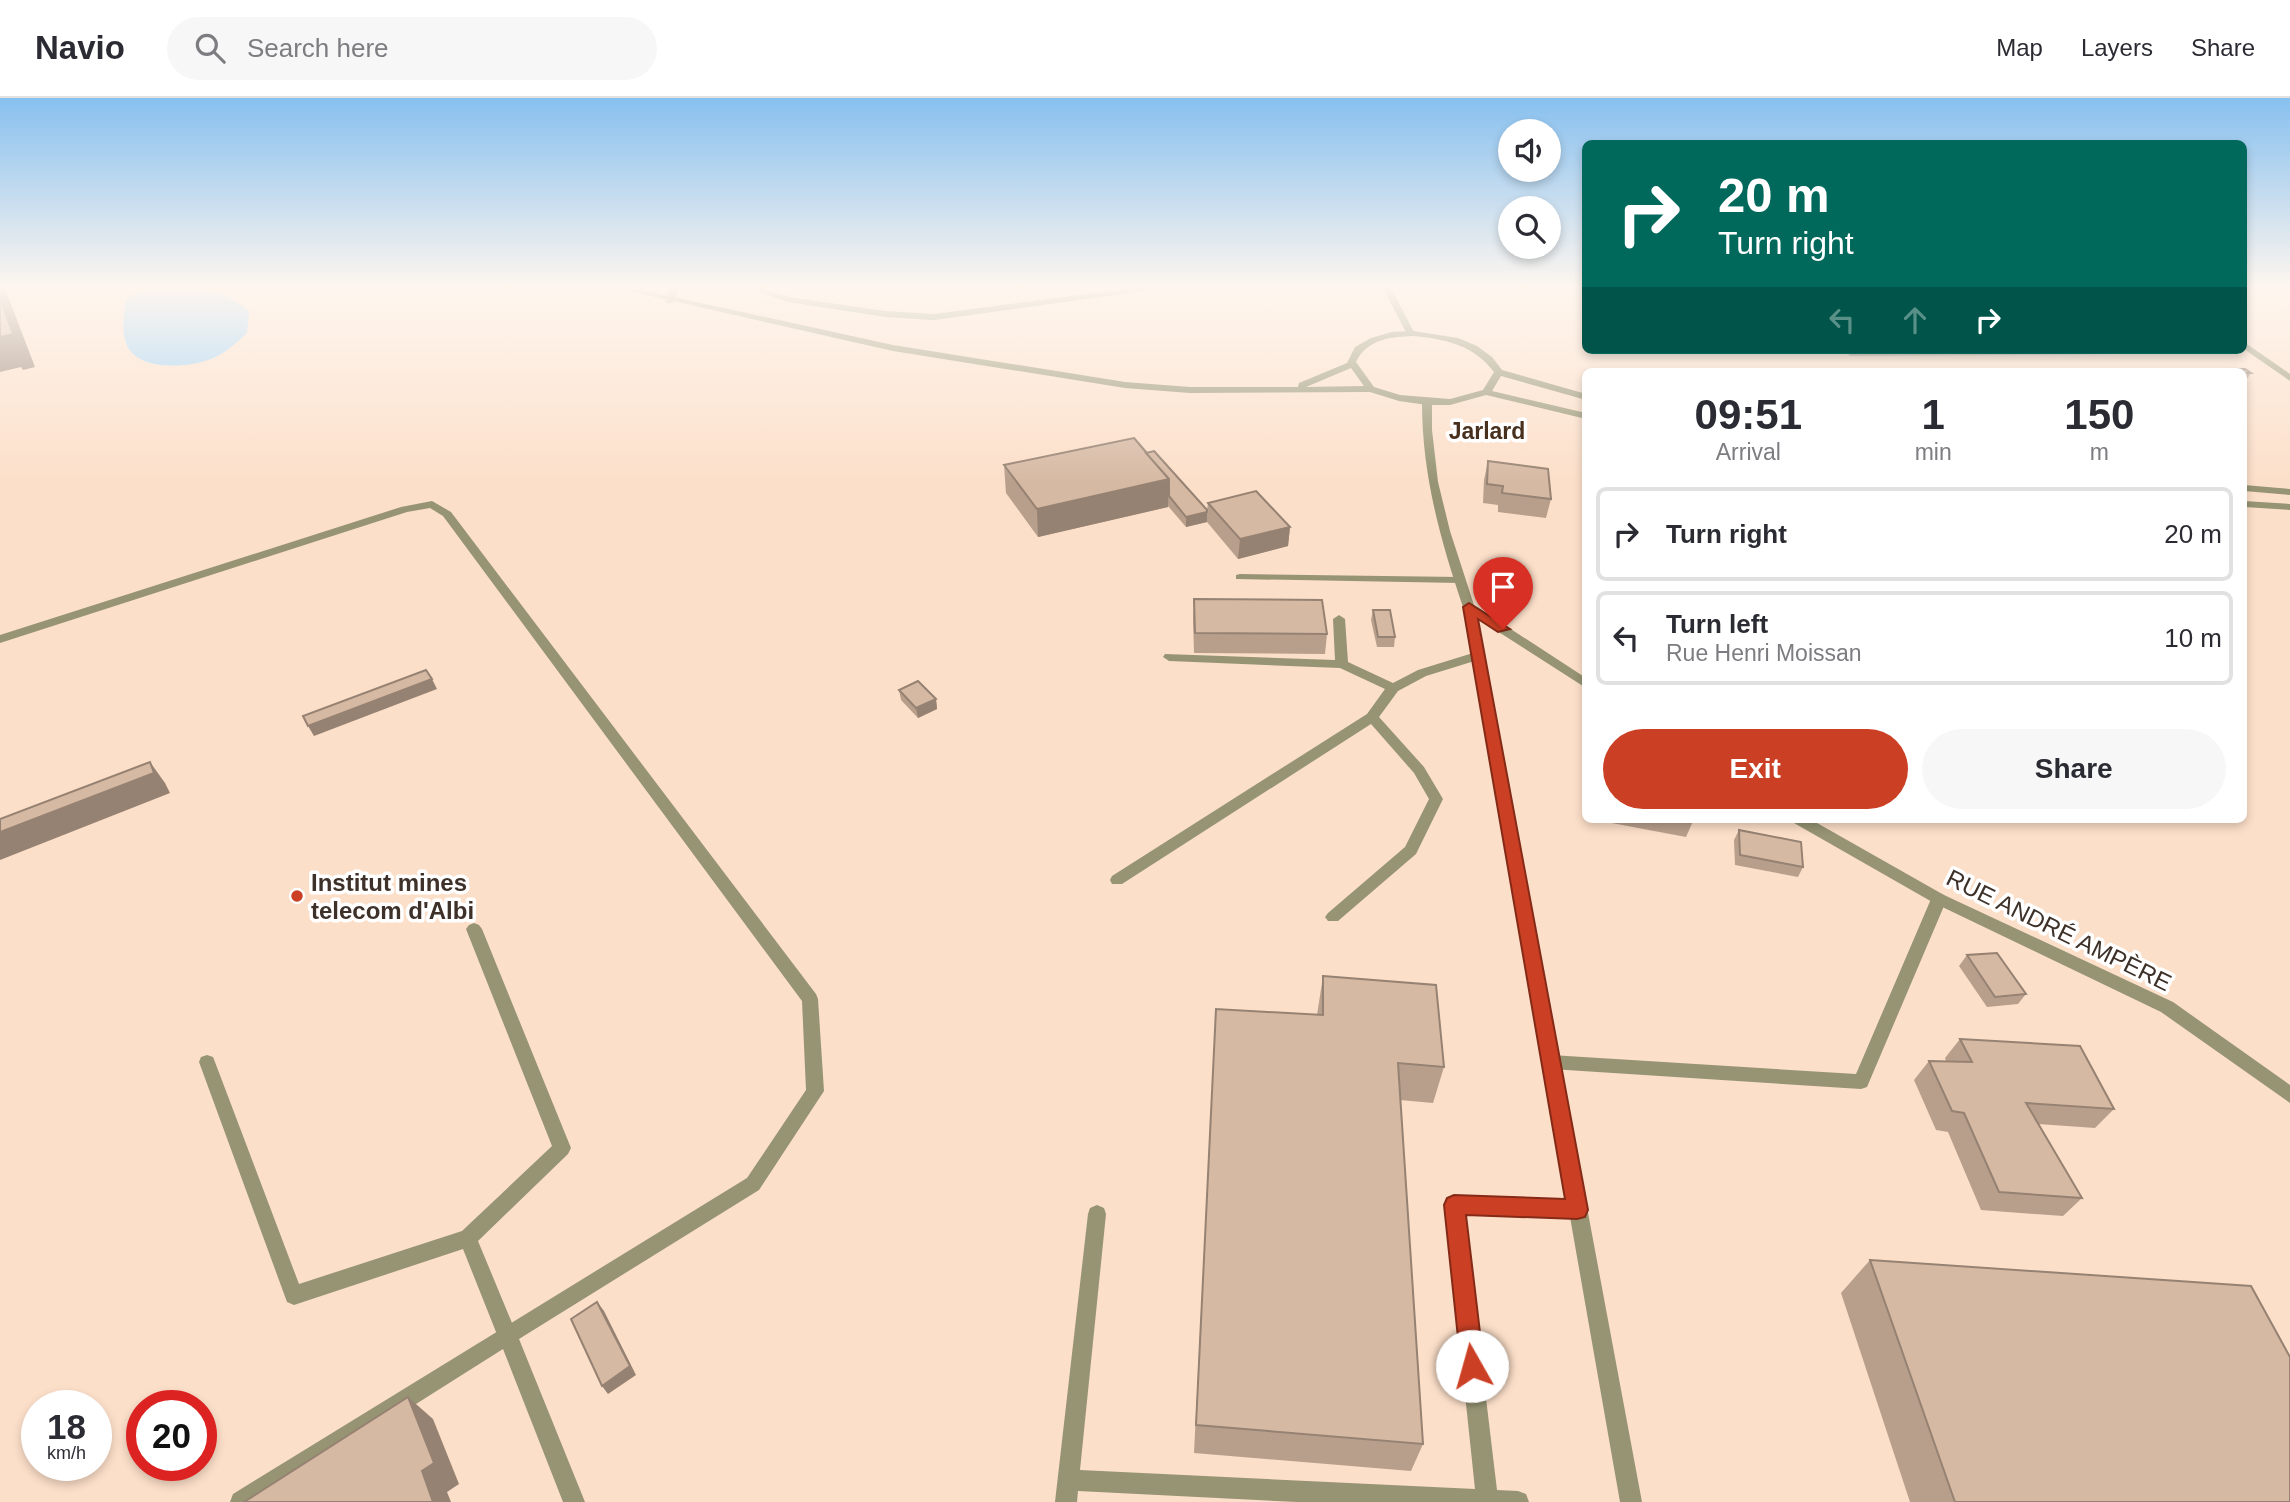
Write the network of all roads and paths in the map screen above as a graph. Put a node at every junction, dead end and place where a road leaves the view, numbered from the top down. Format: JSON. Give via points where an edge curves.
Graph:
{"nodes":[{"id":1,"x":915,"y":352,"type":"edge"},
{"id":2,"x":1357,"y":352,"type":"edge"},
{"id":3,"x":1483,"y":352,"type":"edge"},
{"id":4,"x":2253,"y":352,"type":"edge"},
{"id":5,"x":1352,"y":364,"type":"junction"},
{"id":6,"x":1499,"y":372,"type":"junction"},
{"id":7,"x":2290,"y":378,"type":"edge"},
{"id":8,"x":1291,"y":388,"type":"junction"},
{"id":9,"x":1371,"y":389,"type":"junction"},
{"id":10,"x":1486,"y":392,"type":"junction"},
{"id":11,"x":1582,"y":396,"type":"edge"},
{"id":12,"x":1427,"y":402,"type":"junction"},
{"id":13,"x":1582,"y":415,"type":"edge"},
{"id":14,"x":2247,"y":488,"type":"edge"},
{"id":15,"x":2290,"y":492,"type":"edge"},
{"id":16,"x":2247,"y":504,"type":"edge"},
{"id":17,"x":2290,"y":508,"type":"edge"},
{"id":18,"x":1240,"y":577,"type":"dead end"},
{"id":19,"x":1460,"y":580,"type":"junction"},
{"id":20,"x":1469,"y":607,"type":"junction"},
{"id":21,"x":1339,"y":619,"type":"dead end"},
{"id":22,"x":0,"y":639,"type":"edge"},
{"id":23,"x":1477,"y":656,"type":"junction"},
{"id":24,"x":1169,"y":657,"type":"dead end"},
{"id":25,"x":1342,"y":664,"type":"junction"},
{"id":26,"x":1582,"y":681,"type":"edge"},
{"id":27,"x":1393,"y":688,"type":"junction"},
{"id":28,"x":1372,"y":718,"type":"junction"},
{"id":29,"x":1807,"y":823,"type":"edge"},
{"id":30,"x":1117,"y":880,"type":"dead end"},
{"id":31,"x":1938,"y":899,"type":"junction"},
{"id":32,"x":1333,"y":917,"type":"dead end"},
{"id":33,"x":474,"y":929,"type":"dead end"},
{"id":34,"x":207,"y":1062,"type":"dead end"},
{"id":35,"x":1551,"y":1062,"type":"junction"},
{"id":36,"x":2290,"y":1095,"type":"edge"},
{"id":37,"x":1577,"y":1210,"type":"junction"},
{"id":38,"x":1097,"y":1214,"type":"dead end"},
{"id":39,"x":468,"y":1238,"type":"junction"},
{"id":40,"x":507,"y":1335,"type":"junction"},
{"id":41,"x":1067,"y":1491,"type":"edge"},
{"id":42,"x":1487,"y":1500,"type":"edge"},
{"id":43,"x":241,"y":1502,"type":"edge"},
{"id":44,"x":574,"y":1502,"type":"edge"},
{"id":45,"x":1518,"y":1502,"type":"edge"},
{"id":46,"x":1631,"y":1502,"type":"edge"}],
"edges":[{"from":1,"to":8,"type":"street","via":[[1125,385],[1190,390]]},
{"from":2,"to":5,"type":"street"},
{"from":3,"to":6,"type":"street"},
{"from":4,"to":7,"type":"street"},
{"from":5,"to":8,"type":"street"},
{"from":5,"to":9,"type":"street"},
{"from":6,"to":10,"type":"street"},
{"from":6,"to":11,"type":"street"},
{"from":8,"to":9,"type":"street"},
{"from":9,"to":12,"type":"street"},
{"from":10,"to":12,"type":"street","via":[[1450,402]]},
{"from":10,"to":13,"type":"street"},
{"from":12,"to":19,"type":"street","via":[[1427,453],[1441,523]]},
{"from":14,"to":15,"type":"street"},
{"from":16,"to":17,"type":"street"},
{"from":18,"to":19,"type":"street"},
{"from":19,"to":20,"type":"street"},
{"from":20,"to":23,"type":"street"},
{"from":20,"to":26,"type":"street"},
{"from":21,"to":25,"type":"street"},
{"from":22,"to":40,"type":"street","via":[[432,504],[447,514],[810,999],[816,1091],[753,1184]]},
{"from":23,"to":27,"type":"street","via":[[1422,673]]},
{"from":23,"to":35,"type":"street"},
{"from":24,"to":25,"type":"street"},
{"from":25,"to":27,"type":"street"},
{"from":27,"to":28,"type":"street"},
{"from":28,"to":30,"type":"street"},
{"from":28,"to":32,"type":"street","via":[[1419,770],[1436,799],[1411,850]]},
{"from":29,"to":31,"type":"street","name":"RUE ANDRÉ AMPÈRE"},
{"from":31,"to":35,"type":"street","via":[[1861,1082]]},
{"from":31,"to":36,"type":"street","name":"RUE ANDRÉ AMPÈRE","via":[[2167,1007]]},
{"from":33,"to":39,"type":"street","via":[[562,1148]]},
{"from":34,"to":39,"type":"street","via":[[294,1295]]},
{"from":35,"to":37,"type":"street"},
{"from":37,"to":42,"type":"street","via":[[1454,1205]]},
{"from":37,"to":46,"type":"street"},
{"from":38,"to":41,"type":"street"},
{"from":39,"to":40,"type":"street"},
{"from":40,"to":43,"type":"street"},
{"from":40,"to":44,"type":"street"},
{"from":41,"to":42,"type":"street"},
{"from":42,"to":45,"type":"street"}]}
